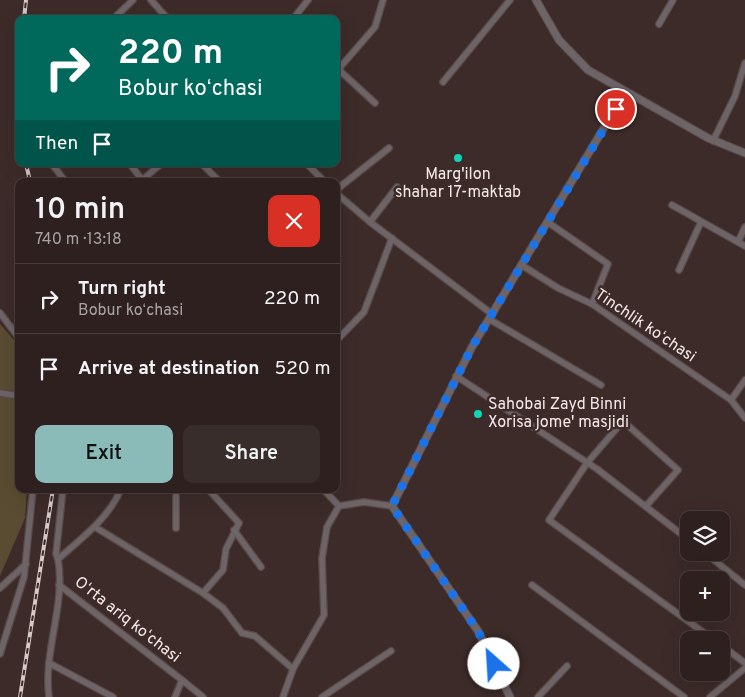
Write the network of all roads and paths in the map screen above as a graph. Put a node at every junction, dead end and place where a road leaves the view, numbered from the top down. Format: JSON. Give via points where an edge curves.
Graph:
{"nodes":[{"id":1,"x":133,"y":0,"type":"edge"},
{"id":2,"x":151,"y":0,"type":"edge"},
{"id":3,"x":308,"y":0,"type":"edge"},
{"id":4,"x":383,"y":0,"type":"edge"},
{"id":5,"x":510,"y":0,"type":"edge"},
{"id":6,"x":536,"y":0,"type":"edge"},
{"id":7,"x":673,"y":0,"type":"edge"},
{"id":8,"x":117,"y":15,"type":"edge"},
{"id":9,"x":164,"y":15,"type":"edge"},
{"id":10,"x":296,"y":15,"type":"edge"},
{"id":11,"x":659,"y":24,"type":"dead end"},
{"id":12,"x":745,"y":63,"type":"edge"},
{"id":13,"x":340,"y":68,"type":"edge"},
{"id":14,"x":340,"y":73,"type":"edge"},
{"id":15,"x":443,"y":82,"type":"dead end"},
{"id":16,"x":625,"y":93,"type":"junction"},
{"id":17,"x":376,"y":103,"type":"dead end"},
{"id":18,"x":713,"y":141,"type":"junction"},
{"id":19,"x":389,"y":148,"type":"dead end"},
{"id":20,"x":745,"y":153,"type":"edge"},
{"id":21,"x":54,"y":167,"type":"edge"},
{"id":22,"x":132,"y":167,"type":"edge"},
{"id":23,"x":158,"y":167,"type":"edge"},
{"id":24,"x":205,"y":167,"type":"edge"},
{"id":25,"x":310,"y":167,"type":"edge"},
{"id":26,"x":63,"y":178,"type":"edge"},
{"id":27,"x":140,"y":178,"type":"edge"},
{"id":28,"x":145,"y":178,"type":"edge"},
{"id":29,"x":216,"y":178,"type":"edge"},
{"id":30,"x":321,"y":178,"type":"edge"},
{"id":31,"x":397,"y":187,"type":"dead end"},
{"id":32,"x":340,"y":189,"type":"edge"},
{"id":33,"x":340,"y":196,"type":"edge"},
{"id":34,"x":672,"y":205,"type":"dead end"},
{"id":35,"x":370,"y":222,"type":"junction"},
{"id":36,"x":701,"y":222,"type":"junction"},
{"id":37,"x":549,"y":223,"type":"junction"},
{"id":38,"x":745,"y":226,"type":"edge"},
{"id":39,"x":392,"y":238,"type":"junction"},
{"id":40,"x":738,"y":242,"type":"junction"},
{"id":41,"x":745,"y":246,"type":"edge"},
{"id":42,"x":523,"y":266,"type":"junction"},
{"id":43,"x":679,"y":270,"type":"dead end"},
{"id":44,"x":592,"y":304,"type":"junction"},
{"id":45,"x":0,"y":313,"type":"edge"},
{"id":46,"x":490,"y":316,"type":"junction"},
{"id":47,"x":15,"y":333,"type":"edge"},
{"id":48,"x":340,"y":337,"type":"edge"},
{"id":49,"x":456,"y":376,"type":"junction"},
{"id":50,"x":745,"y":380,"type":"edge"},
{"id":51,"x":601,"y":385,"type":"dead end"},
{"id":52,"x":0,"y":393,"type":"edge"},
{"id":53,"x":15,"y":395,"type":"edge"},
{"id":54,"x":731,"y":400,"type":"junction"},
{"id":55,"x":745,"y":418,"type":"edge"},
{"id":56,"x":587,"y":463,"type":"junction"},
{"id":57,"x":33,"y":493,"type":"edge"},
{"id":58,"x":63,"y":493,"type":"edge"},
{"id":59,"x":119,"y":493,"type":"edge"},
{"id":60,"x":176,"y":493,"type":"edge"},
{"id":61,"x":212,"y":493,"type":"edge"},
{"id":62,"x":327,"y":493,"type":"edge"},
{"id":63,"x":339,"y":506,"type":"junction"},
{"id":64,"x":392,"y":506,"type":"junction"},
{"id":65,"x":646,"y":506,"type":"junction"},
{"id":66,"x":95,"y":527,"type":"junction"},
{"id":67,"x":176,"y":528,"type":"dead end"},
{"id":68,"x":234,"y":530,"type":"junction"},
{"id":69,"x":680,"y":533,"type":"edge"},
{"id":70,"x":58,"y":559,"type":"junction"},
{"id":71,"x":715,"y":561,"type":"edge"},
{"id":72,"x":26,"y":564,"type":"junction"},
{"id":73,"x":261,"y":567,"type":"dead end"},
{"id":74,"x":60,"y":585,"type":"junction"},
{"id":75,"x":532,"y":585,"type":"dead end"},
{"id":76,"x":745,"y":585,"type":"edge"},
{"id":77,"x":0,"y":588,"type":"edge"},
{"id":78,"x":202,"y":593,"type":"junction"},
{"id":79,"x":702,"y":631,"type":"edge"},
{"id":80,"x":391,"y":651,"type":"dead end"},
{"id":81,"x":730,"y":651,"type":"edge"},
{"id":82,"x":0,"y":654,"type":"edge"},
{"id":83,"x":745,"y":662,"type":"edge"},
{"id":84,"x":49,"y":663,"type":"junction"},
{"id":85,"x":567,"y":666,"type":"dead end"},
{"id":86,"x":745,"y":668,"type":"edge"},
{"id":87,"x":293,"y":669,"type":"junction"},
{"id":88,"x":182,"y":680,"type":"junction"},
{"id":89,"x":331,"y":694,"type":"edge"},
{"id":90,"x":49,"y":697,"type":"edge"},
{"id":91,"x":113,"y":697,"type":"edge"},
{"id":92,"x":175,"y":697,"type":"edge"},
{"id":93,"x":203,"y":697,"type":"edge"},
{"id":94,"x":283,"y":697,"type":"edge"},
{"id":95,"x":322,"y":697,"type":"edge"},
{"id":96,"x":510,"y":697,"type":"edge"},
{"id":97,"x":538,"y":697,"type":"edge"},
{"id":98,"x":684,"y":697,"type":"edge"},
{"id":99,"x":710,"y":697,"type":"edge"}],
"edges":[{"from":1,"to":8,"type":"street"},
{"from":2,"to":9,"type":"street"},
{"from":3,"to":10,"type":"street"},
{"from":4,"to":13,"type":"street","via":[[375,27]]},
{"from":5,"to":15,"type":"street"},
{"from":6,"to":16,"type":"street","via":[[558,40],[572,57]]},
{"from":7,"to":11,"type":"street"},
{"from":12,"to":18,"type":"street","via":[[735,96]]},
{"from":14,"to":17,"type":"street"},
{"from":16,"to":18,"type":"street"},
{"from":16,"to":37,"type":"street"},
{"from":18,"to":20,"type":"street"},
{"from":19,"to":32,"type":"street"},
{"from":21,"to":26,"type":"street"},
{"from":22,"to":27,"type":"street"},
{"from":23,"to":28,"type":"street"},
{"from":24,"to":29,"type":"street"},
{"from":25,"to":30,"type":"street"},
{"from":31,"to":35,"type":"street"},
{"from":33,"to":35,"type":"street"},
{"from":34,"to":36,"type":"street"},
{"from":35,"to":39,"type":"street"},
{"from":36,"to":40,"type":"street"},
{"from":36,"to":43,"type":"street"},
{"from":37,"to":42,"type":"street"},
{"from":37,"to":44,"type":"street","via":[[608,264]]},
{"from":38,"to":40,"type":"street"},
{"from":39,"to":46,"type":"street"},
{"from":39,"to":48,"type":"street","via":[[364,312]]},
{"from":40,"to":41,"type":"street"},
{"from":42,"to":44,"type":"street","name":"Tinchlik koʻchasi"},
{"from":42,"to":46,"type":"street"},
{"from":44,"to":54,"type":"street","name":"Tinchlik koʻchasi"},
{"from":45,"to":47,"type":"street"},
{"from":46,"to":49,"type":"street"},
{"from":46,"to":51,"type":"street"},
{"from":49,"to":56,"type":"street"},
{"from":49,"to":64,"type":"street"},
{"from":50,"to":54,"type":"street"},
{"from":52,"to":53,"type":"street"},
{"from":54,"to":55,"type":"street","name":"Tinchlik koʻchasi"},
{"from":56,"to":65,"type":"street"},
{"from":56,"to":65,"type":"street","via":[[623,421],[678,470]]},
{"from":56,"to":79,"type":"street","via":[[549,520]]},
{"from":57,"to":72,"type":"street"},
{"from":58,"to":70,"type":"street"},
{"from":59,"to":66,"type":"street"},
{"from":60,"to":67,"type":"street"},
{"from":61,"to":68,"type":"street","via":[[237,520]]},
{"from":62,"to":63,"type":"street"},
{"from":63,"to":64,"type":"street","via":[[364,502]]},
{"from":63,"to":87,"type":"street","via":[[327,527],[322,558],[324,615]]},
{"from":64,"to":96,"type":"street","via":[[478,631]]},
{"from":65,"to":69,"type":"street"},
{"from":66,"to":70,"type":"street"},
{"from":66,"to":78,"type":"street"},
{"from":68,"to":73,"type":"street"},
{"from":68,"to":78,"type":"street","via":[[226,549],[223,570]]},
{"from":70,"to":74,"type":"street"},
{"from":71,"to":76,"type":"street"},
{"from":72,"to":77,"type":"street"},
{"from":72,"to":82,"type":"street"},
{"from":74,"to":84,"type":"street","name":"Oʻrta ariq koʻchasi"},
{"from":74,"to":88,"type":"street","name":"Oʻrta ariq koʻchasi"},
{"from":75,"to":98,"type":"street"},
{"from":78,"to":87,"type":"street","via":[[223,608],[242,633],[255,636]]},
{"from":80,"to":89,"type":"street"},
{"from":81,"to":83,"type":"street"},
{"from":84,"to":90,"type":"street","name":"Oʻrta ariq koʻchasi"},
{"from":84,"to":91,"type":"street"},
{"from":85,"to":97,"type":"street"},
{"from":86,"to":99,"type":"street"},
{"from":87,"to":94,"type":"street"},
{"from":88,"to":92,"type":"street","name":"Oʻrta ariq koʻchasi"},
{"from":88,"to":93,"type":"street"},
{"from":89,"to":95,"type":"street"}]}
